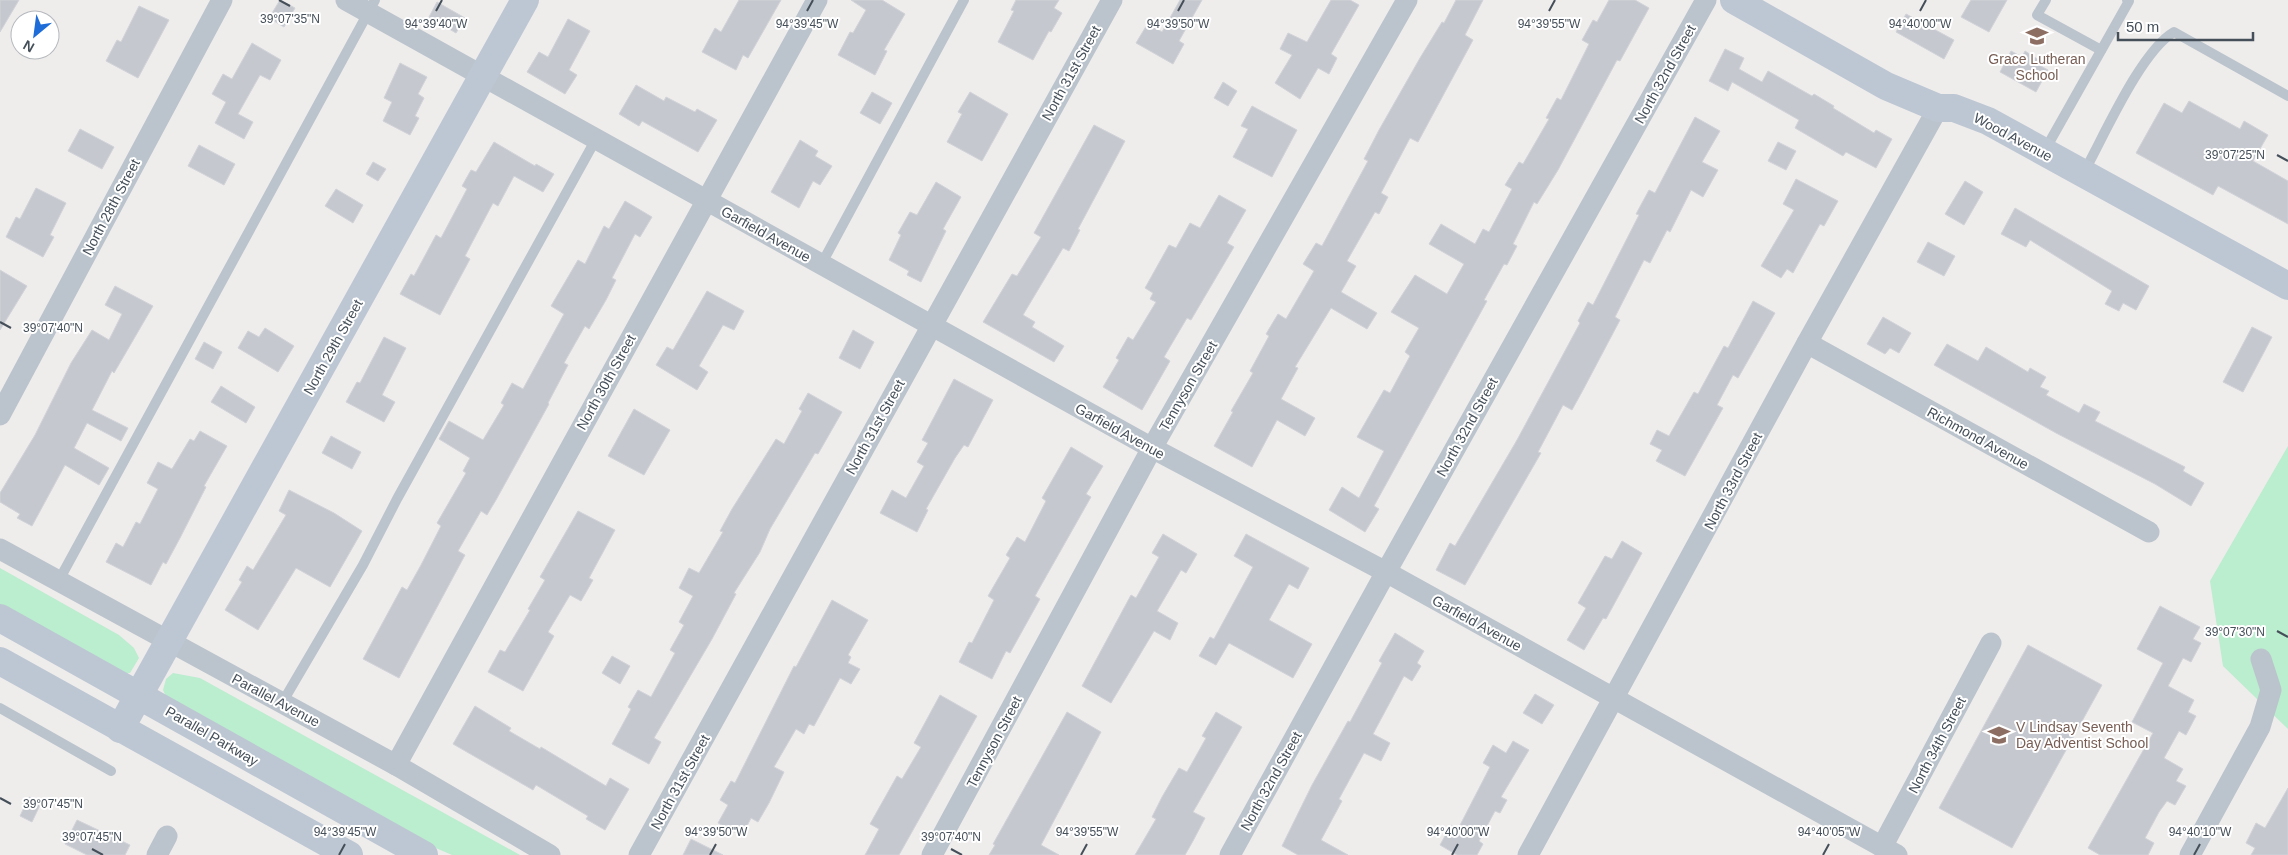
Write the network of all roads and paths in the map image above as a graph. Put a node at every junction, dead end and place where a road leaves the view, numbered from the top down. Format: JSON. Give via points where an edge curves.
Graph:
{"nodes":[{"id":1,"x":222,"y":0,"type":"edge"},
{"id":2,"x":346,"y":0,"type":"edge"},
{"id":3,"x":525,"y":0,"type":"edge"},
{"id":4,"x":817,"y":0,"type":"edge"},
{"id":5,"x":964,"y":0,"type":"edge"},
{"id":6,"x":1112,"y":0,"type":"edge"},
{"id":7,"x":1407,"y":0,"type":"edge"},
{"id":8,"x":1706,"y":0,"type":"edge"},
{"id":9,"x":1734,"y":0,"type":"edge"},
{"id":10,"x":2046,"y":0,"type":"edge"},
{"id":11,"x":2127,"y":0,"type":"edge"},
{"id":12,"x":371,"y":6,"type":"edge"},
{"id":13,"x":2101,"y":50,"type":"junction"},
{"id":14,"x":484,"y":76,"type":"junction"},
{"id":15,"x":2288,"y":96,"type":"edge"},
{"id":16,"x":1938,"y":108,"type":"junction"},
{"id":17,"x":596,"y":139,"type":"junction"},
{"id":18,"x":2043,"y":153,"type":"junction"},
{"id":19,"x":2084,"y":174,"type":"junction"},
{"id":20,"x":706,"y":200,"type":"junction"},
{"id":21,"x":821,"y":265,"type":"junction"},
{"id":22,"x":2287,"y":284,"type":"edge"},
{"id":23,"x":930,"y":326,"type":"junction"},
{"id":24,"x":1807,"y":343,"type":"junction"},
{"id":25,"x":0,"y":415,"type":"edge"},
{"id":26,"x":1152,"y":448,"type":"junction"},
{"id":27,"x":2149,"y":532,"type":"dead end"},
{"id":28,"x":0,"y":549,"type":"edge"},
{"id":29,"x":1386,"y":572,"type":"junction"},
{"id":30,"x":58,"y":582,"type":"junction"},
{"id":31,"x":0,"y":618,"type":"edge"},
{"id":32,"x":169,"y":643,"type":"junction"},
{"id":33,"x":1991,"y":643,"type":"dead end"},
{"id":34,"x":2261,"y":660,"type":"dead end"},
{"id":35,"x":0,"y":661,"type":"edge"},
{"id":36,"x":139,"y":694,"type":"junction"},
{"id":37,"x":1614,"y":700,"type":"junction"},
{"id":38,"x":282,"y":703,"type":"junction"},
{"id":39,"x":0,"y":708,"type":"edge"},
{"id":40,"x":120,"y":729,"type":"junction"},
{"id":41,"x":396,"y":765,"type":"junction"},
{"id":42,"x":111,"y":771,"type":"dead end"},
{"id":43,"x":167,"y":836,"type":"dead end"},
{"id":44,"x":1890,"y":851,"type":"edge"},
{"id":45,"x":157,"y":855,"type":"edge"},
{"id":46,"x":349,"y":855,"type":"edge"},
{"id":47,"x":424,"y":855,"type":"edge"},
{"id":48,"x":550,"y":855,"type":"edge"},
{"id":49,"x":640,"y":855,"type":"edge"},
{"id":50,"x":932,"y":855,"type":"edge"},
{"id":51,"x":1230,"y":855,"type":"edge"},
{"id":52,"x":1528,"y":855,"type":"edge"},
{"id":53,"x":2190,"y":855,"type":"edge"}],
"edges":[{"from":1,"to":25,"type":"street","name":"North 28th Street"},
{"from":2,"to":12,"type":"street","name":"Garfield Avenue"},
{"from":3,"to":14,"type":"street","name":"North 29th Street"},
{"from":4,"to":20,"type":"street","name":"North 30th Street"},
{"from":5,"to":21,"type":"lane"},
{"from":6,"to":23,"type":"street","name":"North 31st Street"},
{"from":7,"to":26,"type":"street","name":"Tennyson Street"},
{"from":8,"to":29,"type":"street","name":"North 32nd Street"},
{"from":9,"to":16,"type":"street","name":"Wood Avenue","via":[[1886,86]]},
{"from":10,"to":13,"type":"lane","via":[[2037,15]]},
{"from":11,"to":13,"type":"lane"},
{"from":12,"to":14,"type":"street","name":"Garfield Avenue"},
{"from":12,"to":30,"type":"lane"},
{"from":13,"to":18,"type":"lane"},
{"from":14,"to":17,"type":"street","name":"Garfield Avenue"},
{"from":14,"to":32,"type":"street","name":"North 29th Street"},
{"from":15,"to":19,"type":"lane","via":[[2174,32],[2163,38],[2145,61]]},
{"from":16,"to":18,"type":"street","name":"Wood Avenue","via":[[1954,108],[1988,121]]},
{"from":16,"to":24,"type":"street","name":"North 33rd Street"},
{"from":17,"to":20,"type":"street","name":"Garfield Avenue"},
{"from":17,"to":38,"type":"lane","via":[[363,565]]},
{"from":18,"to":19,"type":"street","name":"Wood Avenue"},
{"from":19,"to":22,"type":"street","name":"Wood Avenue"},
{"from":20,"to":21,"type":"street","name":"Garfield Avenue"},
{"from":20,"to":41,"type":"street","name":"North 30th Street"},
{"from":21,"to":23,"type":"street","name":"Garfield Avenue"},
{"from":23,"to":26,"type":"street","name":"Garfield Avenue"},
{"from":23,"to":49,"type":"street","name":"North 31st Street"},
{"from":24,"to":27,"type":"street","name":"Richmond Avenue"},
{"from":24,"to":37,"type":"street","name":"North 33rd Street"},
{"from":26,"to":29,"type":"street","name":"Garfield Avenue"},
{"from":26,"to":50,"type":"street","name":"Tennyson Street"},
{"from":28,"to":30,"type":"street","name":"Parallel Avenue"},
{"from":29,"to":37,"type":"street","name":"Garfield Avenue"},
{"from":29,"to":51,"type":"street","name":"North 32nd Street"},
{"from":30,"to":32,"type":"street","name":"Parallel Avenue"},
{"from":31,"to":36,"type":"street","name":"Parallel Parkway"},
{"from":32,"to":36,"type":"street","name":"North 29th Street"},
{"from":32,"to":38,"type":"street","name":"Parallel Avenue"},
{"from":33,"to":44,"type":"street","name":"North 34th Street"},
{"from":34,"to":53,"type":"street","via":[[2271,690],[2260,727]]},
{"from":35,"to":40,"type":"street"},
{"from":36,"to":40,"type":"street","name":"North 29th Street"},
{"from":36,"to":47,"type":"street","name":"Parallel Parkway"},
{"from":37,"to":44,"type":"street","name":"Garfield Avenue"},
{"from":37,"to":52,"type":"street","name":"North 33rd Street"},
{"from":38,"to":41,"type":"street","name":"Parallel Avenue"},
{"from":39,"to":42,"type":"lane"},
{"from":40,"to":46,"type":"street"},
{"from":41,"to":48,"type":"street","name":"Parallel Avenue"},
{"from":43,"to":45,"type":"street"}]}
